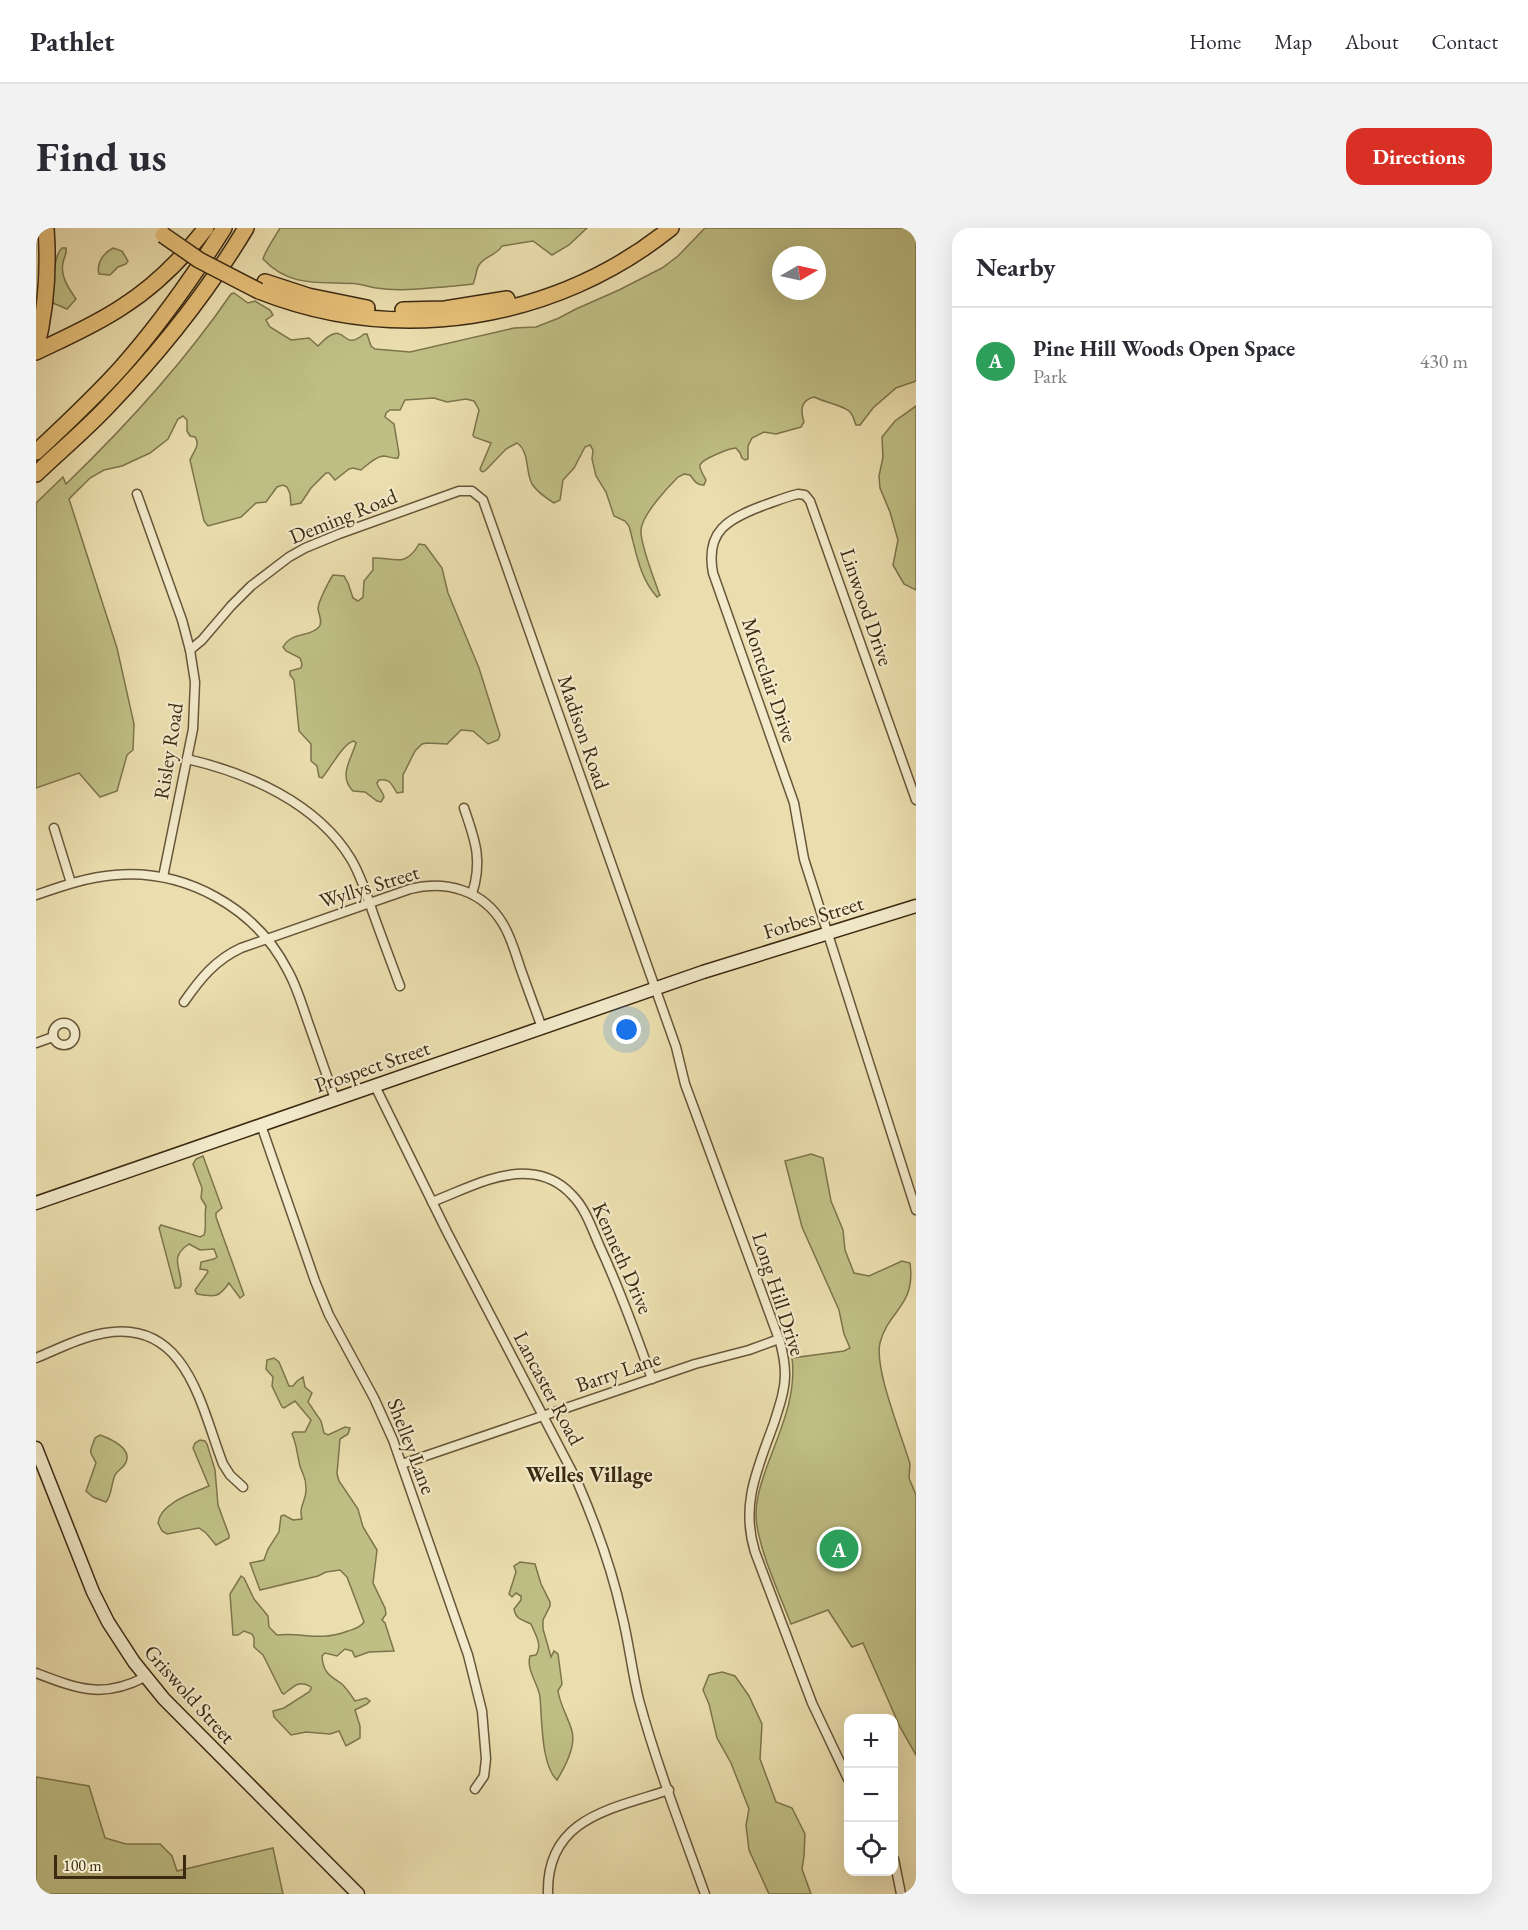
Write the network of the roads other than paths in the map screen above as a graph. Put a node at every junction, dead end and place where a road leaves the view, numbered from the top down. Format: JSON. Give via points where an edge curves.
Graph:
{"nodes":[{"id":1,"x":46,"y":228,"type":"edge"},
{"id":2,"x":206,"y":228,"type":"edge"},
{"id":3,"x":224,"y":228,"type":"edge"},
{"id":4,"x":246,"y":228,"type":"edge"},
{"id":5,"x":654,"y":228,"type":"edge"},
{"id":6,"x":672,"y":228,"type":"edge"},
{"id":7,"x":162,"y":230,"type":"edge"},
{"id":8,"x":261,"y":286,"type":"junction"},
{"id":9,"x":37,"y":346,"type":"edge"},
{"id":10,"x":36,"y":452,"type":"edge"},
{"id":11,"x":36,"y":474,"type":"edge"},
{"id":12,"x":472,"y":491,"type":"joint"},
{"id":13,"x":137,"y":494,"type":"dead end"},
{"id":14,"x":805,"y":495,"type":"joint"},
{"id":15,"x":190,"y":650,"type":"junction"},
{"id":16,"x":187,"y":759,"type":"junction"},
{"id":17,"x":916,"y":800,"type":"edge"},
{"id":18,"x":464,"y":808,"type":"dead end"},
{"id":19,"x":54,"y":828,"type":"dead end"},
{"id":20,"x":163,"y":877,"type":"junction"},
{"id":21,"x":71,"y":883,"type":"junction"},
{"id":22,"x":472,"y":894,"type":"junction"},
{"id":23,"x":36,"y":895,"type":"edge"},
{"id":24,"x":370,"y":903,"type":"junction"},
{"id":25,"x":916,"y":906,"type":"edge"},
{"id":26,"x":829,"y":933,"type":"junction"},
{"id":27,"x":267,"y":939,"type":"junction"},
{"id":28,"x":721,"y":966,"type":"joint"},
{"id":29,"x":400,"y":986,"type":"dead end"},
{"id":30,"x":656,"y":989,"type":"junction"},
{"id":31,"x":184,"y":1002,"type":"dead end"},
{"id":32,"x":542,"y":1028,"type":"junction"},
{"id":33,"x":53,"y":1037,"type":"dead end"},
{"id":34,"x":36,"y":1043,"type":"edge"},
{"id":35,"x":375,"y":1086,"type":"junction"},
{"id":36,"x":335,"y":1100,"type":"junction"},
{"id":37,"x":261,"y":1125,"type":"junction"},
{"id":38,"x":432,"y":1202,"type":"junction"},
{"id":39,"x":36,"y":1203,"type":"edge"},
{"id":40,"x":916,"y":1210,"type":"edge"},
{"id":41,"x":779,"y":1339,"type":"junction"},
{"id":42,"x":36,"y":1358,"type":"edge"},
{"id":43,"x":652,"y":1379,"type":"junction"},
{"id":44,"x":543,"y":1416,"type":"junction"},
{"id":45,"x":36,"y":1448,"type":"edge"},
{"id":46,"x":402,"y":1464,"type":"junction"},
{"id":47,"x":243,"y":1487,"type":"dead end"},
{"id":48,"x":36,"y":1673,"type":"edge"},
{"id":49,"x":145,"y":1677,"type":"junction"},
{"id":50,"x":844,"y":1769,"type":"edge"},
{"id":51,"x":475,"y":1790,"type":"dead end"},
{"id":52,"x":669,"y":1790,"type":"junction"},
{"id":53,"x":897,"y":1876,"type":"edge"},
{"id":54,"x":358,"y":1894,"type":"edge"},
{"id":55,"x":548,"y":1894,"type":"edge"},
{"id":56,"x":705,"y":1894,"type":"edge"},
{"id":57,"x":901,"y":1894,"type":"edge"}],
"edges":[{"from":1,"to":9,"type":"highway","via":[[47,278]]},
{"from":2,"to":9,"type":"highway","via":[[171,269],[132,301]]},
{"from":3,"to":10,"type":"highway","via":[[134,353]]},
{"from":4,"to":11,"type":"highway","via":[[217,273],[144,366]]},
{"from":5,"to":8,"type":"highway","via":[[612,257],[560,282],[510,298],[463,307],[409,310],[357,306]]},
{"from":6,"to":8,"type":"highway","via":[[628,259],[581,284],[534,302],[469,317],[426,321],[367,318],[308,307]]},
{"from":7,"to":8,"type":"highway","bridge":true,"via":[[199,260]]},
{"from":12,"to":15,"type":"street","name":"Deming Road","via":[[455,492],[305,548],[251,586]]},
{"from":12,"to":30,"type":"street","name":"Madison Road","via":[[485,505]]},
{"from":13,"to":15,"type":"street","name":"Risley Road"},
{"from":14,"to":17,"type":"street","name":"Linwood Drive"},
{"from":14,"to":26,"type":"street","name":"Montclair Drive","via":[[794,495],[733,518],[718,533],[711,559],[794,803],[804,859]]},
{"from":15,"to":16,"type":"street","name":"Risley Road","via":[[195,697]]},
{"from":16,"to":20,"type":"street","name":"Risley Road"},
{"from":16,"to":24,"type":"street","via":[[258,783],[314,817],[350,857]]},
{"from":18,"to":22,"type":"street","via":[[478,856]]},
{"from":19,"to":21,"type":"street"},
{"from":20,"to":21,"type":"street","via":[[116,875]]},
{"from":20,"to":27,"type":"street","via":[[217,897],[239,911]]},
{"from":21,"to":23,"type":"street"},
{"from":22,"to":24,"type":"street","name":"Wyllys Street","via":[[427,885]]},
{"from":22,"to":32,"type":"street","name":"Wyllys Street","via":[[492,909],[506,929]]},
{"from":24,"to":27,"type":"street","name":"Wyllys Street"},
{"from":24,"to":29,"type":"street"},
{"from":25,"to":26,"type":"main road","name":"Forbes Street"},
{"from":26,"to":28,"type":"main road","name":"Forbes Street"},
{"from":26,"to":40,"type":"street","name":"Montclair Drive"},
{"from":27,"to":31,"type":"street","name":"Wyllys Street","via":[[219,960]]},
{"from":27,"to":36,"type":"street","via":[[294,983]]},
{"from":28,"to":30,"type":"main road","name":"Prospect Street"},
{"from":30,"to":32,"type":"main road","name":"Prospect Street"},
{"from":30,"to":41,"type":"street","name":"Long Hill Drive","via":[[685,1084]]},
{"from":32,"to":35,"type":"main road","name":"Prospect Street"},
{"from":33,"to":34,"type":"street"},
{"from":35,"to":36,"type":"main road","name":"Prospect Street"},
{"from":35,"to":38,"type":"street","name":"Lancaster Road"},
{"from":36,"to":37,"type":"main road","name":"Prospect Street"},
{"from":37,"to":39,"type":"main road","name":"Prospect Street"},
{"from":37,"to":46,"type":"street","name":"Shelley Lane","via":[[329,1315],[375,1398]]},
{"from":38,"to":43,"type":"street","name":"Kenneth Drive","via":[[513,1174],[547,1178],[566,1190],[587,1216],[625,1302]]},
{"from":38,"to":44,"type":"street","name":"Lancaster Road"},
{"from":41,"to":43,"type":"street","name":"Barry Lane"},
{"from":41,"to":50,"type":"street","name":"Long Hill Drive","via":[[785,1364],[784,1385],[750,1493],[750,1532],[802,1677]]},
{"from":42,"to":47,"type":"street","via":[[112,1332],[141,1335],[160,1343],[187,1370],[223,1464]]},
{"from":43,"to":44,"type":"street","name":"Barry Lane"},
{"from":44,"to":46,"type":"street","name":"Barry Lane"},
{"from":44,"to":52,"type":"street","name":"Lancaster Road","via":[[578,1481],[605,1552],[639,1699]]},
{"from":45,"to":49,"type":"main road","name":"Griswold Street","via":[[100,1607]]},
{"from":46,"to":51,"type":"street","name":"Shelley Lane","via":[[478,1692],[486,1765]]},
{"from":48,"to":49,"type":"street","via":[[91,1691],[115,1689]]},
{"from":49,"to":54,"type":"main road","name":"Griswold Street"},
{"from":52,"to":55,"type":"street","via":[[600,1812],[578,1825],[555,1855]]},
{"from":52,"to":56,"type":"street","name":"Lancaster Road"},
{"from":53,"to":57,"type":"street"}]}
